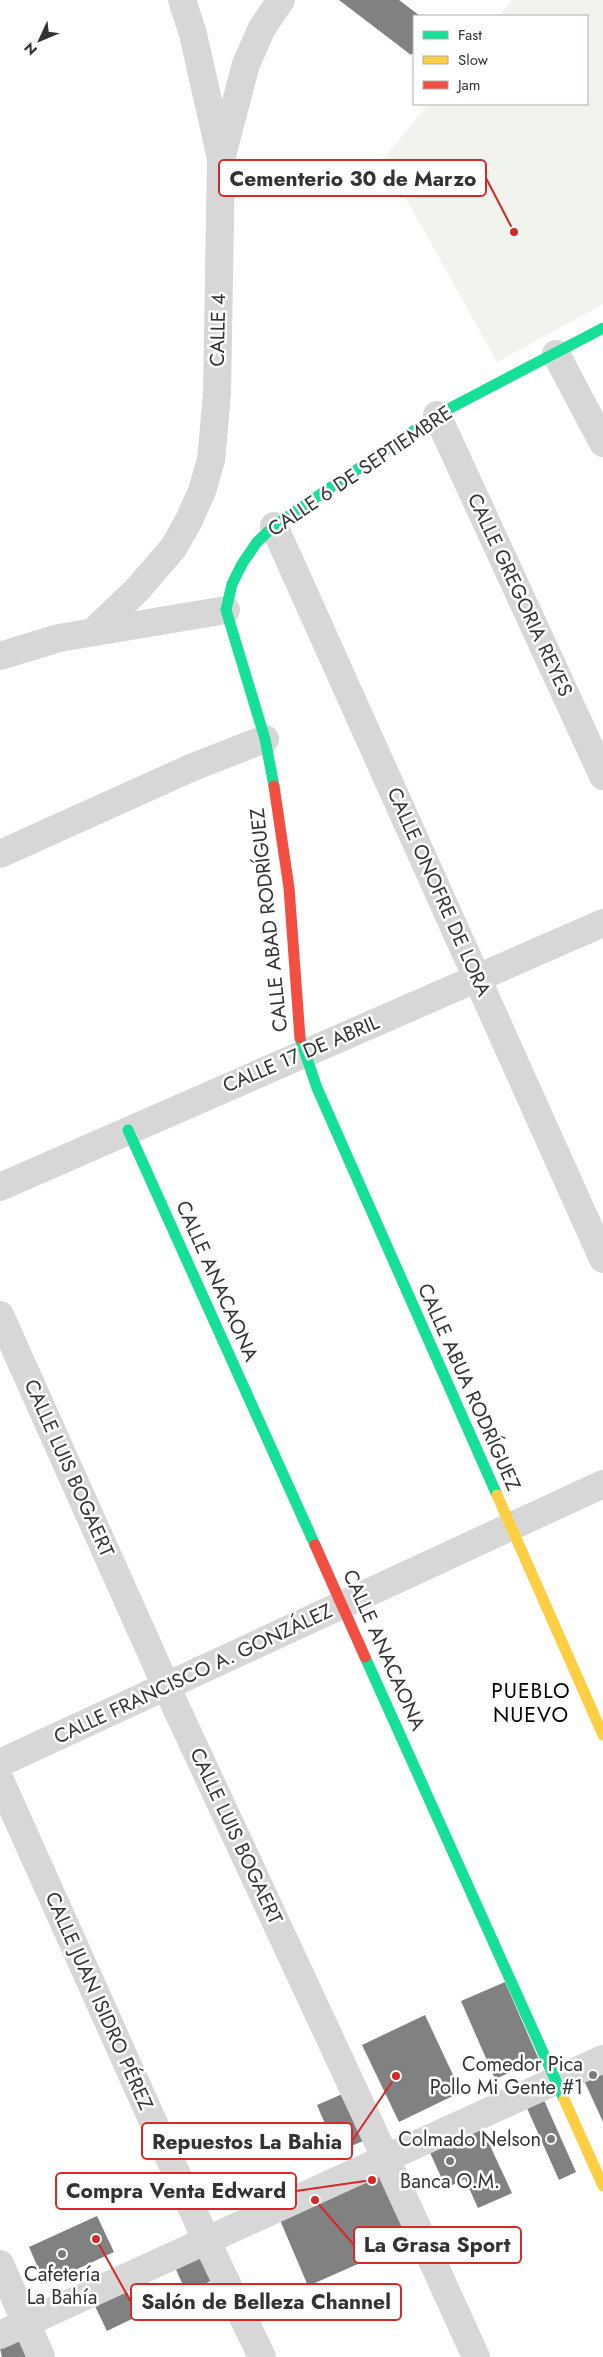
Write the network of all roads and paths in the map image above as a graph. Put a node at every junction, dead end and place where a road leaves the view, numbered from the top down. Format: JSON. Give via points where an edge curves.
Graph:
{"nodes":[{"id":1,"x":182,"y":0,"type":"edge"},
{"id":2,"x":281,"y":0,"type":"edge"},
{"id":3,"x":221,"y":159,"type":"junction"},
{"id":4,"x":603,"y":328,"type":"edge"},
{"id":5,"x":556,"y":354,"type":"junction"},
{"id":6,"x":438,"y":415,"type":"junction"},
{"id":7,"x":603,"y":443,"type":"edge"},
{"id":8,"x":274,"y":526,"type":"junction"},
{"id":9,"x":226,"y":610,"type":"junction"},
{"id":10,"x":93,"y":632,"type":"junction"},
{"id":11,"x":0,"y":656,"type":"edge"},
{"id":12,"x":265,"y":739,"type":"junction"},
{"id":13,"x":603,"y":776,"type":"edge"},
{"id":14,"x":0,"y":854,"type":"edge"},
{"id":15,"x":603,"y":922,"type":"edge"},
{"id":16,"x":477,"y":978,"type":"junction"},
{"id":17,"x":303,"y":1052,"type":"junction"},
{"id":18,"x":128,"y":1130,"type":"junction"},
{"id":19,"x":0,"y":1187,"type":"edge"},
{"id":20,"x":603,"y":1259,"type":"edge"},
{"id":21,"x":0,"y":1314,"type":"edge"},
{"id":22,"x":603,"y":1484,"type":"edge"},
{"id":23,"x":510,"y":1527,"type":"junction"},
{"id":24,"x":343,"y":1604,"type":"junction"},
{"id":25,"x":166,"y":1686,"type":"junction"},
{"id":26,"x":603,"y":1735,"type":"edge"},
{"id":27,"x":0,"y":1763,"type":"edge"},
{"id":28,"x":0,"y":1780,"type":"edge"},
{"id":29,"x":603,"y":2059,"type":"edge"},
{"id":30,"x":556,"y":2081,"type":"junction"},
{"id":31,"x":386,"y":2159,"type":"junction"},
{"id":32,"x":603,"y":2186,"type":"edge"},
{"id":33,"x":207,"y":2242,"type":"junction"},
{"id":34,"x":0,"y":2264,"type":"edge"},
{"id":35,"x":26,"y":2323,"type":"junction"},
{"id":36,"x":0,"y":2335,"type":"edge"},
{"id":37,"x":42,"y":2357,"type":"edge"},
{"id":38,"x":262,"y":2357,"type":"edge"},
{"id":39,"x":476,"y":2357,"type":"edge"}],
"edges":[{"from":1,"to":3,"type":"street","via":[[193,34]]},
{"from":2,"to":3,"type":"street","name":"CALLE 4","via":[[262,28],[246,64]]},
{"from":3,"to":10,"type":"street","name":"CALLE 4","via":[[217,394],[211,460],[202,491],[174,547],[137,590]]},
{"from":4,"to":5,"type":"street","name":"CALLE 6 DE SEPTIEMBRE"},
{"from":5,"to":6,"type":"street","name":"CALLE 6 DE SEPTIEMBRE"},
{"from":5,"to":7,"type":"street"},
{"from":6,"to":8,"type":"street","name":"CALLE 6 DE SEPTIEMBRE"},
{"from":6,"to":13,"type":"street","name":"CALLE GREGORIA REYES"},
{"from":8,"to":9,"type":"street","name":"CALLE 6 DE SEPTIEMBRE","via":[[257,542],[242,564],[232,584]]},
{"from":8,"to":16,"type":"street","name":"CALLE ONOFRE DE LORA"},
{"from":9,"to":10,"type":"street"},
{"from":9,"to":12,"type":"street","name":"CALLE ABAD RODRÍGUEZ"},
{"from":10,"to":11,"type":"street","via":[[58,638]]},
{"from":12,"to":14,"type":"street","via":[[193,767]]},
{"from":12,"to":17,"type":"street","name":"CALLE ABAD RODRÍGUEZ","via":[[279,810],[289,888],[295,1010]]},
{"from":15,"to":16,"type":"street","name":"CALLE 17 DE ABRIL"},
{"from":16,"to":17,"type":"street","name":"CALLE 17 DE ABRIL"},
{"from":16,"to":20,"type":"street","name":"CALLE ONOFRE DE LORA"},
{"from":17,"to":18,"type":"street","name":"CALLE 17 DE ABRIL"},
{"from":17,"to":23,"type":"street","name":"CALLE ABUA RODRÍGUEZ"},
{"from":18,"to":19,"type":"street","name":"CALLE 17 DE ABRIL"},
{"from":18,"to":24,"type":"street","name":"CALLE ANACAONA"},
{"from":21,"to":25,"type":"street","name":"CALLE LUIS BOGAERT"},
{"from":22,"to":23,"type":"street","name":"CALLE FRANCISCO A. GONZÁLEZ"},
{"from":23,"to":24,"type":"street","name":"CALLE FRANCISCO A. GONZÁLEZ"},
{"from":23,"to":26,"type":"street","name":"CALLE ABUA RODRÍGUEZ"},
{"from":24,"to":25,"type":"street","name":"CALLE FRANCISCO A. GONZÁLEZ"},
{"from":24,"to":30,"type":"street","name":"CALLE ANACAONA"},
{"from":25,"to":27,"type":"street","name":"CALLE FRANCISCO A. GONZÁLEZ"},
{"from":25,"to":31,"type":"street","name":"CALLE LUIS BOGAERT"},
{"from":28,"to":33,"type":"street","name":"CALLE JUAN ISIDRO PÉREZ"},
{"from":29,"to":30,"type":"street"},
{"from":30,"to":31,"type":"street"},
{"from":30,"to":32,"type":"street","name":"CALLE ANACAONA"},
{"from":31,"to":33,"type":"street"},
{"from":31,"to":39,"type":"street","name":"CALLE LUIS BOGAERT"},
{"from":33,"to":35,"type":"street"},
{"from":33,"to":38,"type":"street","name":"CALLE JUAN ISIDRO PÉREZ"},
{"from":34,"to":35,"type":"street"},
{"from":35,"to":36,"type":"street"},
{"from":35,"to":37,"type":"street"}]}
